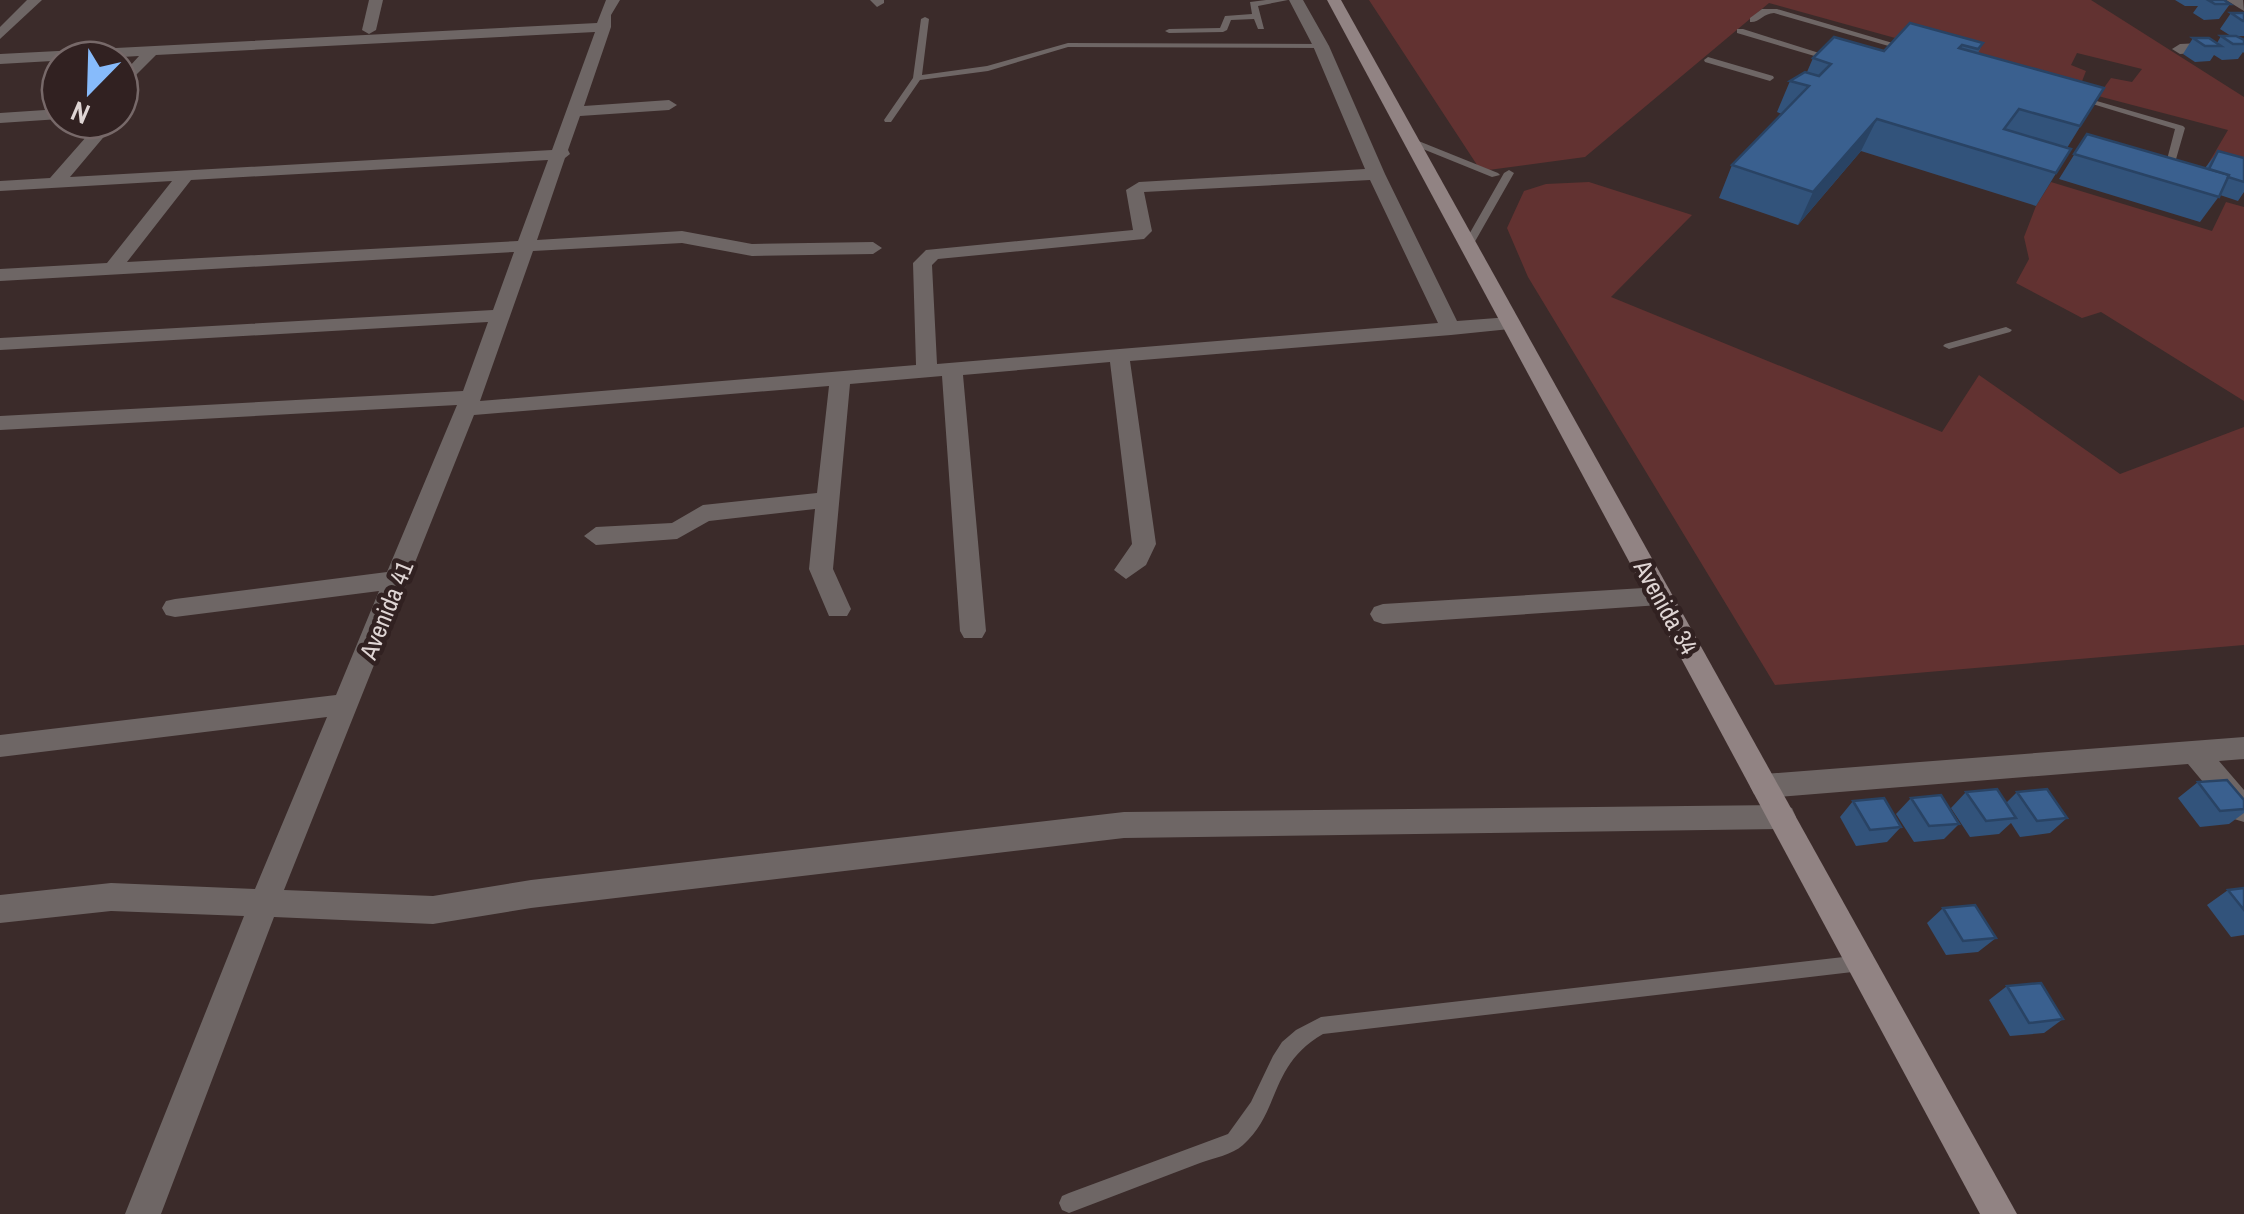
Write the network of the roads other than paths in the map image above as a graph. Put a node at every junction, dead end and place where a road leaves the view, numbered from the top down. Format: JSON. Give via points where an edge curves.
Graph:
{"nodes":[{"id":1,"x":35,"y":0,"type":"edge"},
{"id":2,"x":376,"y":0,"type":"edge"},
{"id":3,"x":1284,"y":0,"type":"edge"},
{"id":4,"x":1296,"y":0,"type":"edge"},
{"id":5,"x":1334,"y":0,"type":"edge"},
{"id":6,"x":607,"y":14,"type":"edge"},
{"id":7,"x":1256,"y":16,"type":"junction"},
{"id":8,"x":925,"y":20,"type":"dead end"},
{"id":9,"x":1753,"y":20,"type":"dead end"},
{"id":10,"x":1261,"y":27,"type":"dead end"},
{"id":11,"x":369,"y":31,"type":"junction"},
{"id":12,"x":1169,"y":31,"type":"dead end"},
{"id":13,"x":1740,"y":31,"type":"dead end"},
{"id":14,"x":0,"y":35,"type":"edge"},
{"id":15,"x":2244,"y":45,"type":"edge"},
{"id":16,"x":1322,"y":46,"type":"junction"},
{"id":17,"x":2180,"y":49,"type":"dead end"},
{"id":18,"x":150,"y":53,"type":"junction"},
{"id":19,"x":1928,"y":54,"type":"edge"},
{"id":20,"x":0,"y":59,"type":"edge"},
{"id":21,"x":1708,"y":60,"type":"dead end"},
{"id":22,"x":1842,"y":61,"type":"edge"},
{"id":23,"x":140,"y":64,"type":"edge"},
{"id":24,"x":917,"y":78,"type":"junction"},
{"id":25,"x":1770,"y":78,"type":"dead end"},
{"id":26,"x":2062,"y":92,"type":"edge"},
{"id":27,"x":669,"y":105,"type":"dead end"},
{"id":28,"x":576,"y":111,"type":"junction"},
{"id":29,"x":40,"y":115,"type":"edge"},
{"id":30,"x":0,"y":118,"type":"edge"},
{"id":31,"x":888,"y":120,"type":"dead end"},
{"id":32,"x":93,"y":140,"type":"edge"},
{"id":33,"x":1411,"y":141,"type":"junction"},
{"id":34,"x":562,"y":154,"type":"junction"},
{"id":35,"x":2170,"y":171,"type":"edge"},
{"id":36,"x":1376,"y":174,"type":"junction"},
{"id":37,"x":1509,"y":174,"type":"dead end"},
{"id":38,"x":186,"y":175,"type":"junction"},
{"id":39,"x":1495,"y":175,"type":"dead end"},
{"id":40,"x":56,"y":182,"type":"junction"},
{"id":41,"x":0,"y":186,"type":"edge"},
{"id":42,"x":528,"y":244,"type":"junction"},
{"id":43,"x":1468,"y":245,"type":"junction"},
{"id":44,"x":872,"y":248,"type":"dead end"},
{"id":45,"x":112,"y":268,"type":"junction"},
{"id":46,"x":0,"y":274,"type":"edge"},
{"id":47,"x":500,"y":314,"type":"junction"},
{"id":48,"x":1510,"y":323,"type":"junction"},
{"id":49,"x":1451,"y":329,"type":"junction"},
{"id":50,"x":2006,"y":330,"type":"dead end"},
{"id":51,"x":0,"y":344,"type":"edge"},
{"id":52,"x":1949,"y":346,"type":"dead end"},
{"id":53,"x":1118,"y":356,"type":"junction"},
{"id":54,"x":952,"y":368,"type":"junction"},
{"id":55,"x":927,"y":371,"type":"junction"},
{"id":56,"x":840,"y":377,"type":"junction"},
{"id":57,"x":469,"y":403,"type":"junction"},
{"id":58,"x":0,"y":423,"type":"edge"},
{"id":59,"x":828,"y":500,"type":"junction"},
{"id":60,"x":596,"y":536,"type":"dead end"},
{"id":61,"x":1126,"y":570,"type":"dead end"},
{"id":62,"x":398,"y":580,"type":"junction"},
{"id":63,"x":1660,"y":596,"type":"junction"},
{"id":64,"x":175,"y":608,"type":"dead end"},
{"id":65,"x":838,"y":608,"type":"dead end"},
{"id":66,"x":1382,"y":614,"type":"dead end"},
{"id":67,"x":973,"y":631,"type":"dead end"},
{"id":68,"x":348,"y":704,"type":"junction"},
{"id":69,"x":0,"y":746,"type":"edge"},
{"id":70,"x":2244,"y":748,"type":"edge"},
{"id":71,"x":2194,"y":752,"type":"junction"},
{"id":72,"x":1764,"y":786,"type":"junction"},
{"id":73,"x":2244,"y":810,"type":"edge"},
{"id":74,"x":1782,"y":817,"type":"junction"},
{"id":75,"x":264,"y":901,"type":"junction"},
{"id":76,"x":0,"y":909,"type":"edge"},
{"id":77,"x":1862,"y":963,"type":"junction"},
{"id":78,"x":1069,"y":1204,"type":"dead end"},
{"id":79,"x":143,"y":1214,"type":"edge"},
{"id":80,"x":1999,"y":1214,"type":"edge"}],
"edges":[{"from":1,"to":14,"type":"street"},
{"from":2,"to":11,"type":"street"},
{"from":3,"to":7,"type":"lane","via":[[1252,4]]},
{"from":4,"to":16,"type":"street"},
{"from":5,"to":33,"type":"street","name":"Avenida 34"},
{"from":6,"to":11,"type":"street"},
{"from":6,"to":28,"type":"street","name":"Avenida 41"},
{"from":7,"to":10,"type":"lane"},
{"from":7,"to":12,"type":"lane","via":[[1228,18],[1223,30]]},
{"from":8,"to":24,"type":"lane"},
{"from":9,"to":19,"type":"lane","via":[[1774,10]]},
{"from":11,"to":18,"type":"street","via":[[342,53],[280,57],[264,45]]},
{"from":13,"to":22,"type":"lane"},
{"from":15,"to":17,"type":"street"},
{"from":16,"to":24,"type":"lane","via":[[1068,45],[988,68]]},
{"from":16,"to":36,"type":"street"},
{"from":18,"to":20,"type":"street"},
{"from":18,"to":23,"type":"street"},
{"from":21,"to":25,"type":"lane"},
{"from":24,"to":31,"type":"lane"},
{"from":26,"to":35,"type":"lane","via":[[2180,128]]},
{"from":27,"to":28,"type":"street"},
{"from":28,"to":34,"type":"street","name":"Avenida 41"},
{"from":29,"to":30,"type":"street"},
{"from":32,"to":40,"type":"street"},
{"from":33,"to":39,"type":"lane"},
{"from":33,"to":43,"type":"street","name":"Avenida 34"},
{"from":34,"to":38,"type":"street"},
{"from":34,"to":42,"type":"street","name":"Avenida 41"},
{"from":36,"to":49,"type":"street"},
{"from":36,"to":55,"type":"street","via":[[1140,187],[1138,236],[933,254],[922,263]]},
{"from":37,"to":43,"type":"lane"},
{"from":38,"to":40,"type":"street"},
{"from":38,"to":45,"type":"street"},
{"from":40,"to":41,"type":"street"},
{"from":42,"to":44,"type":"street","via":[[682,237],[752,250]]},
{"from":42,"to":45,"type":"street"},
{"from":42,"to":47,"type":"street","name":"Avenida 41"},
{"from":43,"to":48,"type":"street","name":"Avenida 34"},
{"from":45,"to":46,"type":"street"},
{"from":47,"to":51,"type":"street"},
{"from":47,"to":57,"type":"street","name":"Avenida 41"},
{"from":48,"to":49,"type":"street"},
{"from":48,"to":63,"type":"street","name":"Avenida 34"},
{"from":49,"to":53,"type":"street"},
{"from":50,"to":52,"type":"lane"},
{"from":53,"to":54,"type":"street"},
{"from":53,"to":61,"type":"street","via":[[1144,544]]},
{"from":54,"to":55,"type":"street"},
{"from":54,"to":67,"type":"street"},
{"from":55,"to":56,"type":"street"},
{"from":56,"to":57,"type":"street"},
{"from":56,"to":59,"type":"street"},
{"from":57,"to":58,"type":"street"},
{"from":57,"to":62,"type":"street","name":"Avenida 41"},
{"from":59,"to":60,"type":"street","via":[[703,513],[676,530]]},
{"from":59,"to":65,"type":"street","via":[[820,569]]},
{"from":62,"to":64,"type":"street"},
{"from":62,"to":68,"type":"street","name":"Avenida 41"},
{"from":63,"to":66,"type":"street"},
{"from":63,"to":72,"type":"street","name":"Avenida 34"},
{"from":68,"to":69,"type":"street"},
{"from":68,"to":75,"type":"street","name":"Avenida 41"},
{"from":70,"to":71,"type":"street"},
{"from":71,"to":72,"type":"street"},
{"from":71,"to":73,"type":"street"},
{"from":72,"to":74,"type":"street","name":"Avenida 34"},
{"from":74,"to":75,"type":"street","via":[[1124,824],[433,910]]},
{"from":74,"to":77,"type":"street","name":"Avenida 34"},
{"from":75,"to":76,"type":"street","via":[[111,897]]},
{"from":75,"to":79,"type":"street","name":"Avenida 41"},
{"from":77,"to":78,"type":"lane","via":[[1321,1026],[1298,1036],[1283,1053],[1254,1121],[1234,1141]]},
{"from":77,"to":80,"type":"street","name":"Avenida 34"}]}
